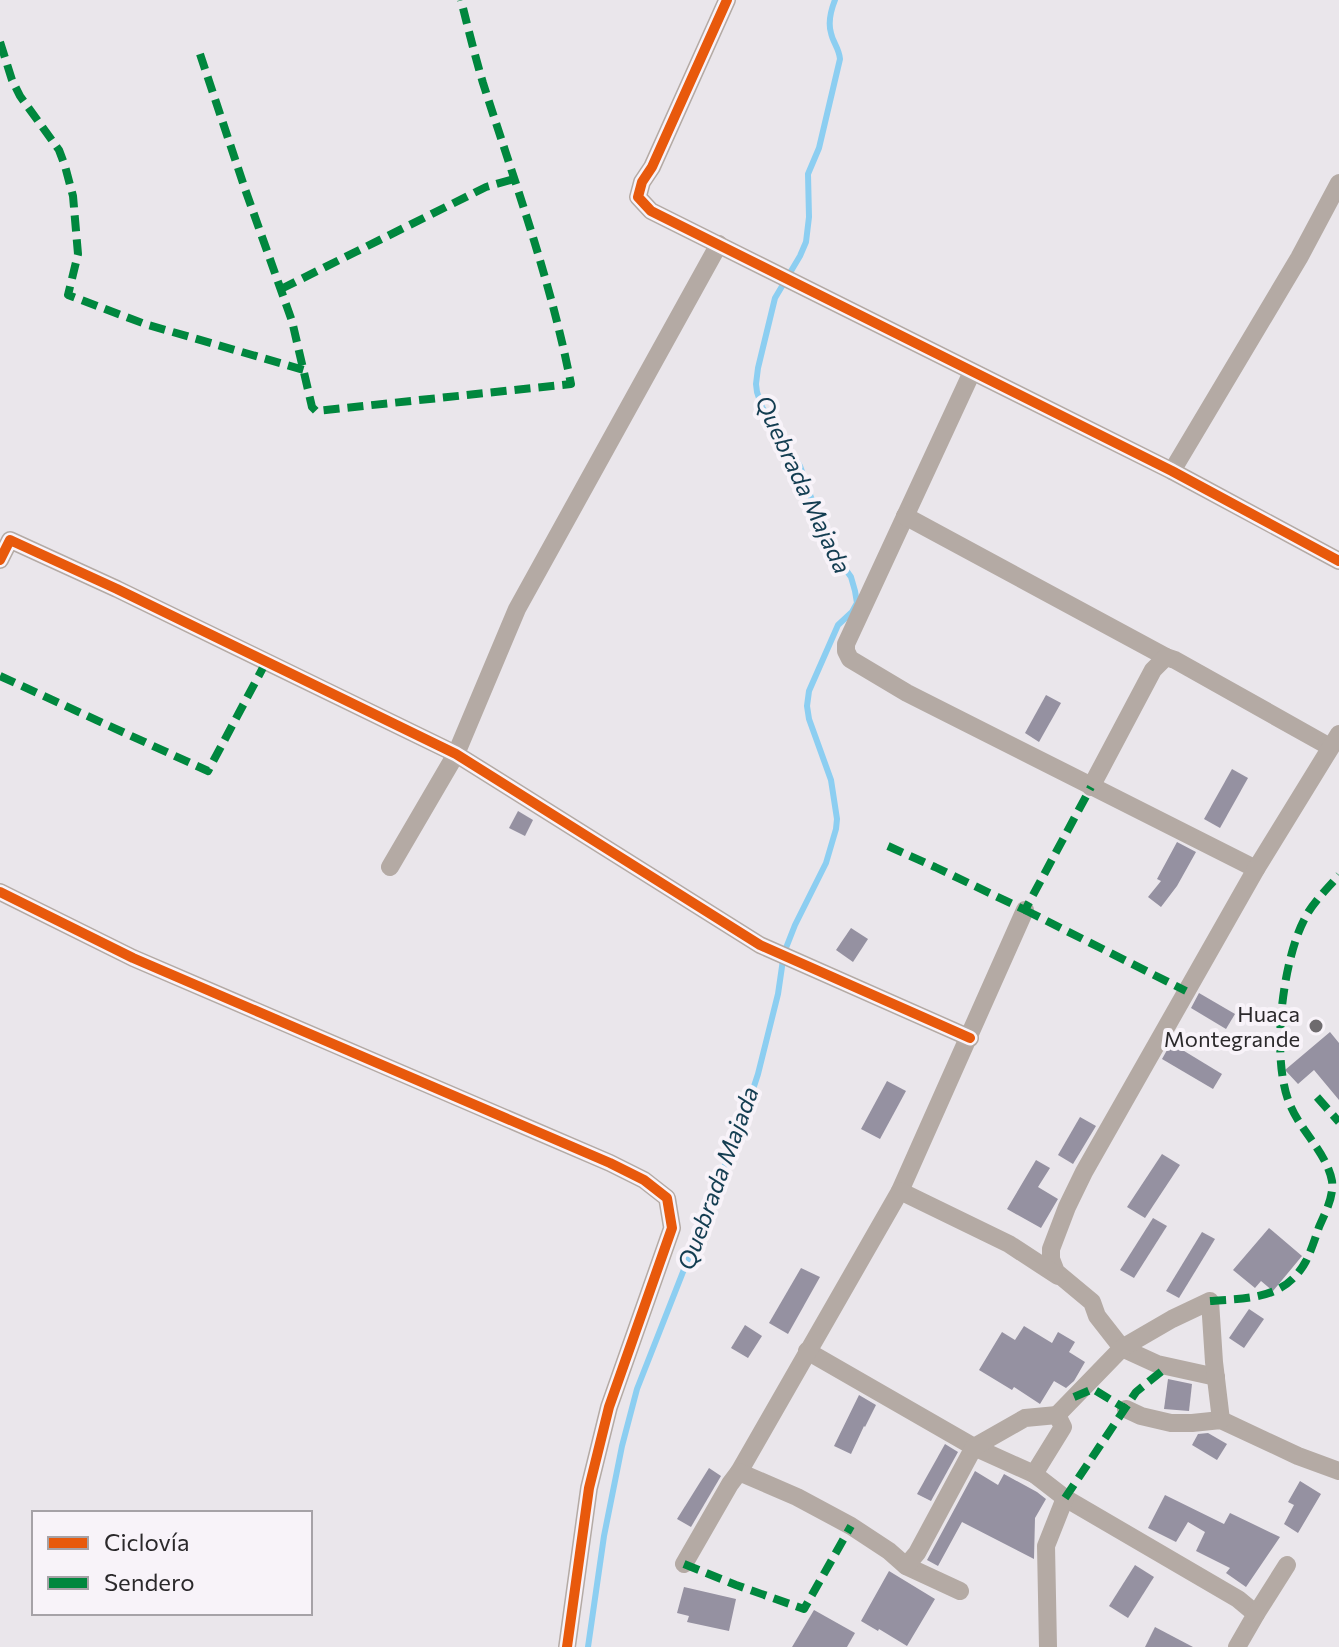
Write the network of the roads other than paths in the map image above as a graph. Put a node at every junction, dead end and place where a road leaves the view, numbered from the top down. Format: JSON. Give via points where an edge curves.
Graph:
{"nodes":[{"id":1,"x":727,"y":0,"type":"edge"},
{"id":2,"x":1339,"y":183,"type":"edge"},
{"id":3,"x":719,"y":244,"type":"junction"},
{"id":4,"x":972,"y":372,"type":"junction"},
{"id":5,"x":1172,"y":471,"type":"junction"},
{"id":6,"x":905,"y":516,"type":"junction"},
{"id":7,"x":0,"y":560,"type":"edge"},
{"id":8,"x":1339,"y":561,"type":"edge"},
{"id":9,"x":1166,"y":657,"type":"junction"},
{"id":10,"x":1335,"y":741,"type":"edge"},
{"id":11,"x":456,"y":754,"type":"junction"},
{"id":12,"x":1091,"y":787,"type":"junction"},
{"id":13,"x":390,"y":867,"type":"dead end"},
{"id":14,"x":1256,"y":869,"type":"junction"},
{"id":15,"x":0,"y":892,"type":"edge"},
{"id":16,"x":1025,"y":910,"type":"dead end"},
{"id":17,"x":970,"y":1038,"type":"junction"},
{"id":18,"x":900,"y":1191,"type":"junction"},
{"id":19,"x":1060,"y":1277,"type":"junction"},
{"id":20,"x":1122,"y":1348,"type":"junction"},
{"id":21,"x":807,"y":1351,"type":"junction"},
{"id":22,"x":1216,"y":1377,"type":"junction"},
{"id":23,"x":1126,"y":1409,"type":"dead end"},
{"id":24,"x":1057,"y":1415,"type":"junction"},
{"id":25,"x":1221,"y":1420,"type":"junction"},
{"id":26,"x":974,"y":1447,"type":"junction"},
{"id":27,"x":1339,"y":1471,"type":"edge"},
{"id":28,"x":739,"y":1472,"type":"junction"},
{"id":29,"x":1034,"y":1474,"type":"junction"},
{"id":30,"x":1065,"y":1498,"type":"junction"},
{"id":31,"x":684,"y":1564,"type":"dead end"},
{"id":32,"x":1287,"y":1565,"type":"dead end"},
{"id":33,"x":906,"y":1566,"type":"junction"},
{"id":34,"x":960,"y":1591,"type":"dead end"},
{"id":35,"x":1256,"y":1614,"type":"junction"},
{"id":36,"x":567,"y":1647,"type":"edge"},
{"id":37,"x":1048,"y":1647,"type":"edge"},
{"id":38,"x":1237,"y":1647,"type":"edge"}],
"edges":[{"from":1,"to":3,"type":"street","via":[[638,197],[651,211]]},
{"from":2,"to":5,"type":"street"},
{"from":3,"to":4,"type":"street"},
{"from":3,"to":11,"type":"street","via":[[517,609]]},
{"from":4,"to":5,"type":"street"},
{"from":4,"to":6,"type":"street"},
{"from":5,"to":8,"type":"street"},
{"from":6,"to":9,"type":"street"},
{"from":6,"to":12,"type":"street","via":[[846,644],[850,659]]},
{"from":7,"to":11,"type":"street","via":[[10,540]]},
{"from":9,"to":10,"type":"street"},
{"from":9,"to":12,"type":"street","via":[[1153,670]]},
{"from":10,"to":14,"type":"street"},
{"from":11,"to":13,"type":"street"},
{"from":11,"to":17,"type":"street","via":[[746,937]]},
{"from":12,"to":14,"type":"street"},
{"from":14,"to":19,"type":"street","via":[[1074,1191],[1051,1249]]},
{"from":15,"to":36,"type":"street","via":[[133,958],[610,1163],[667,1198],[672,1228],[609,1407],[589,1488]]},
{"from":16,"to":17,"type":"street"},
{"from":17,"to":18,"type":"street"},
{"from":18,"to":19,"type":"street","via":[[999,1239]]},
{"from":18,"to":21,"type":"street"},
{"from":19,"to":20,"type":"street","via":[[1092,1302]]},
{"from":20,"to":22,"type":"street","via":[[1157,1364]]},
{"from":20,"to":22,"type":"street","via":[[1210,1301]]},
{"from":20,"to":24,"type":"street"},
{"from":21,"to":26,"type":"street"},
{"from":21,"to":28,"type":"street"},
{"from":22,"to":25,"type":"street"},
{"from":23,"to":25,"type":"street","via":[[1171,1423]]},
{"from":24,"to":26,"type":"street","via":[[1025,1418]]},
{"from":24,"to":29,"type":"street","via":[[1063,1427]]},
{"from":25,"to":27,"type":"street"},
{"from":26,"to":29,"type":"street"},
{"from":26,"to":33,"type":"street"},
{"from":28,"to":31,"type":"street"},
{"from":28,"to":33,"type":"street","via":[[858,1530]]},
{"from":29,"to":30,"type":"street"},
{"from":30,"to":35,"type":"street"},
{"from":30,"to":37,"type":"street","via":[[1046,1546]]},
{"from":32,"to":35,"type":"street"},
{"from":33,"to":34,"type":"street"},
{"from":35,"to":38,"type":"street"}]}
